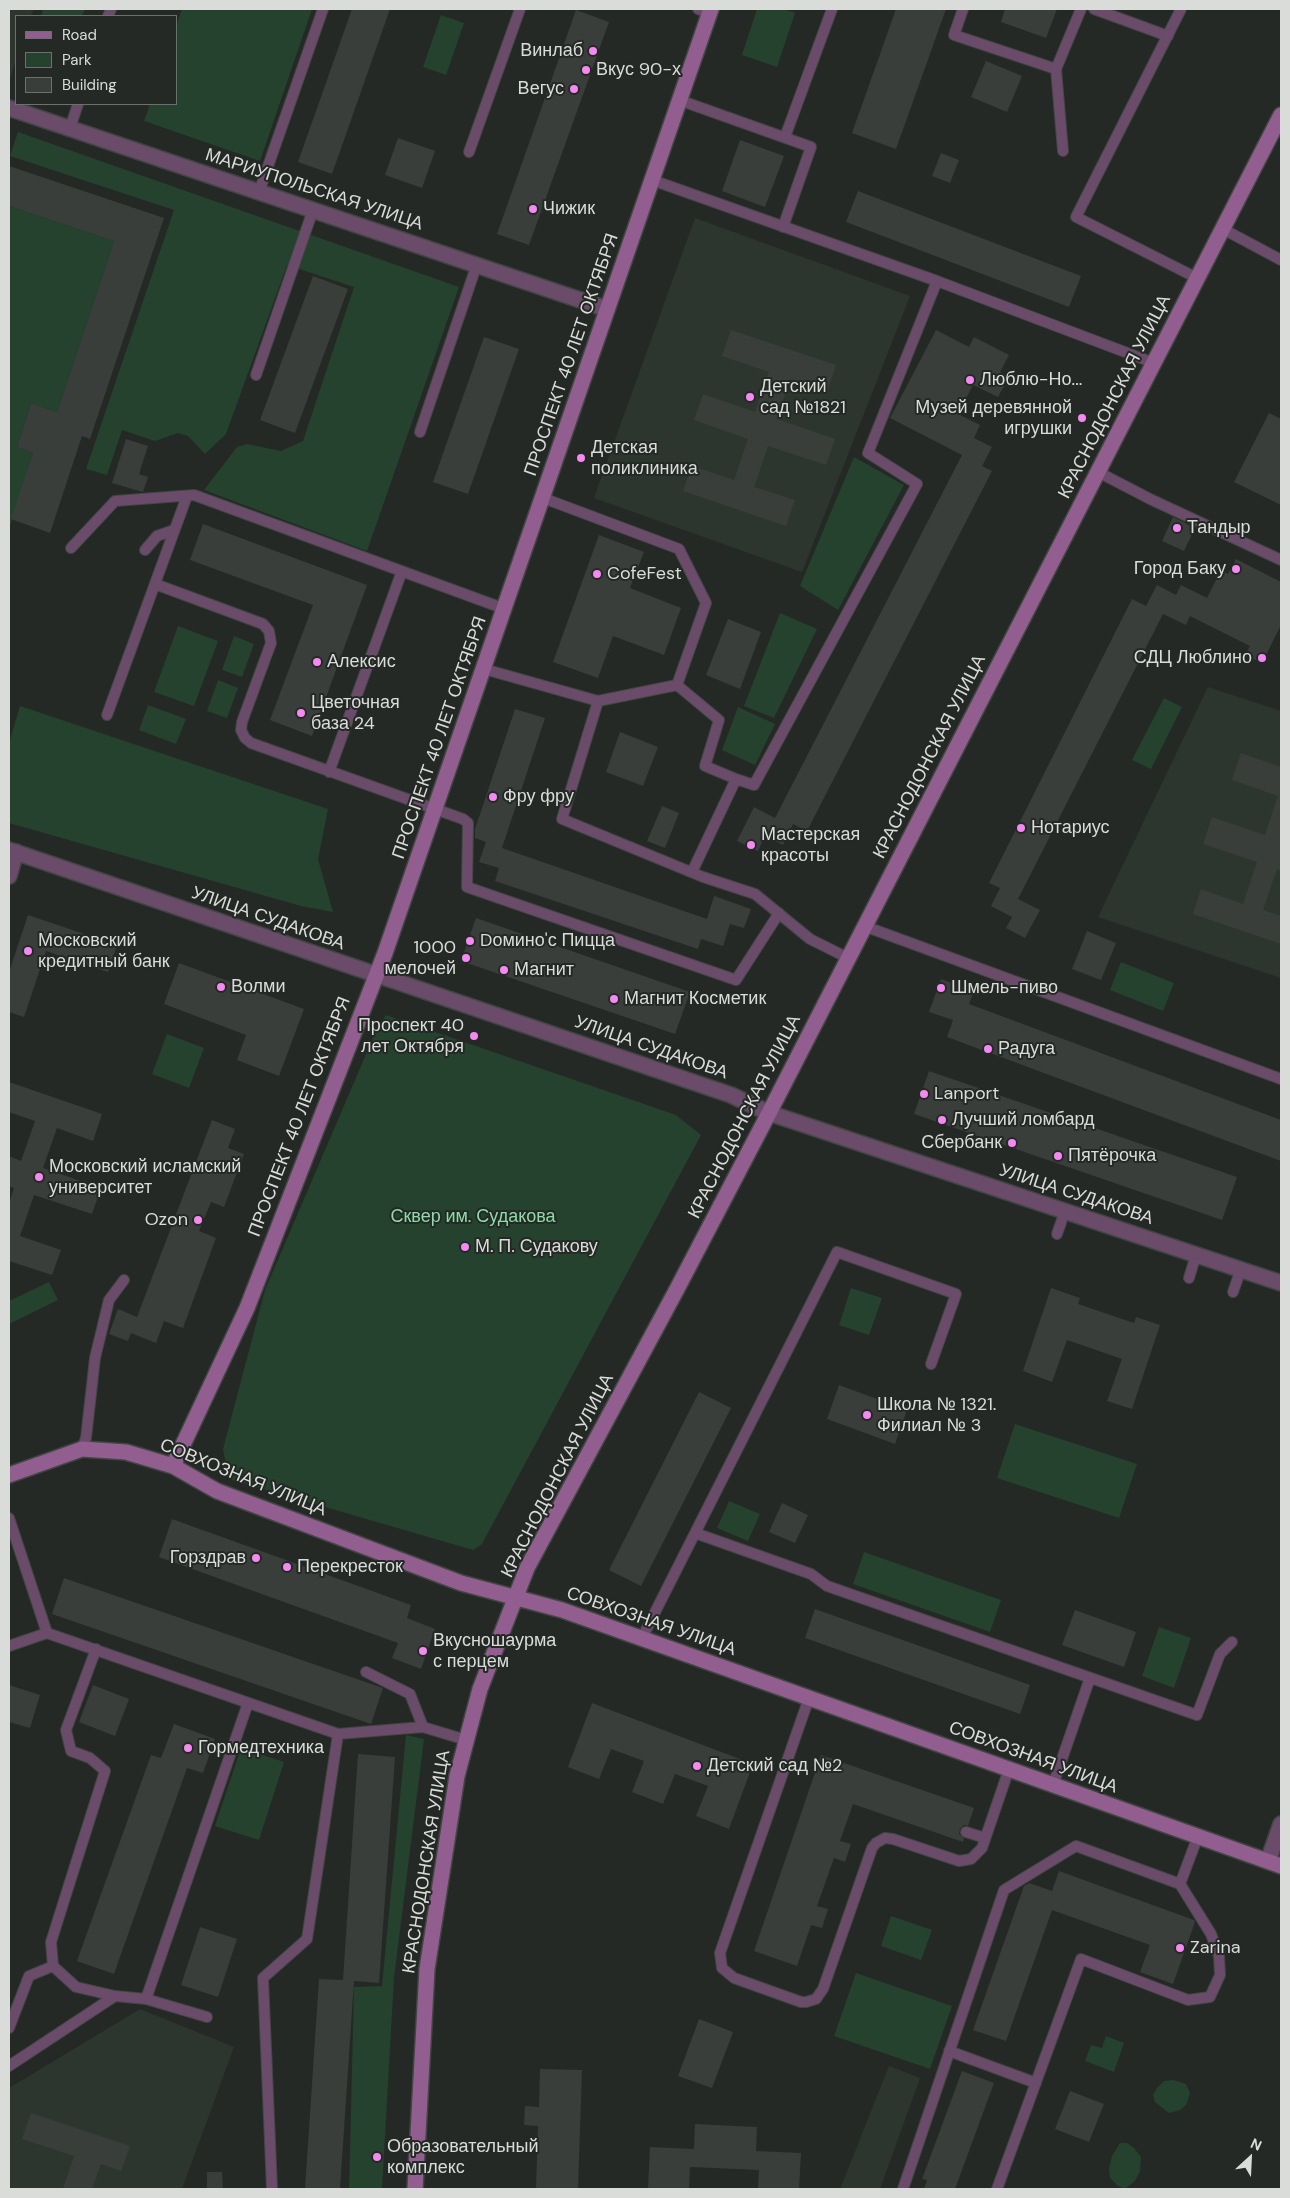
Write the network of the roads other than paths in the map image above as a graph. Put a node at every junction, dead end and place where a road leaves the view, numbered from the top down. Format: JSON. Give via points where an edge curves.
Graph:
{"nodes":[{"id":1,"x":323,"y":9,"type":"edge"},
{"id":2,"x":520,"y":9,"type":"edge"},
{"id":3,"x":832,"y":9,"type":"edge"},
{"id":4,"x":963,"y":9,"type":"edge"},
{"id":5,"x":1081,"y":9,"type":"edge"},
{"id":6,"x":1094,"y":9,"type":"edge"},
{"id":7,"x":1181,"y":9,"type":"edge"},
{"id":8,"x":706,"y":10,"type":"edge"},
{"id":9,"x":1168,"y":36,"type":"junction"},
{"id":10,"x":1056,"y":69,"type":"junction"},
{"id":11,"x":679,"y":100,"type":"junction"},
{"id":12,"x":78,"y":105,"type":"edge"},
{"id":13,"x":9,"y":108,"type":"edge"},
{"id":14,"x":1281,"y":115,"type":"edge"},
{"id":15,"x":70,"y":128,"type":"junction"},
{"id":16,"x":784,"y":137,"type":"junction"},
{"id":17,"x":1063,"y":151,"type":"dead end"},
{"id":18,"x":469,"y":152,"type":"dead end"},
{"id":19,"x":652,"y":180,"type":"junction"},
{"id":20,"x":259,"y":192,"type":"junction"},
{"id":21,"x":313,"y":210,"type":"junction"},
{"id":22,"x":783,"y":227,"type":"junction"},
{"id":23,"x":1222,"y":229,"type":"junction"},
{"id":24,"x":1281,"y":260,"type":"edge"},
{"id":25,"x":477,"y":264,"type":"junction"},
{"id":26,"x":1197,"y":278,"type":"junction"},
{"id":27,"x":937,"y":281,"type":"junction"},
{"id":28,"x":607,"y":309,"type":"junction"},
{"id":29,"x":1154,"y":363,"type":"junction"},
{"id":30,"x":256,"y":375,"type":"dead end"},
{"id":31,"x":420,"y":432,"type":"dead end"},
{"id":32,"x":1098,"y":472,"type":"junction"},
{"id":33,"x":187,"y":496,"type":"junction"},
{"id":34,"x":543,"y":498,"type":"junction"},
{"id":35,"x":174,"y":530,"type":"junction"},
{"id":36,"x":71,"y":548,"type":"dead end"},
{"id":37,"x":145,"y":550,"type":"dead end"},
{"id":38,"x":1281,"y":560,"type":"edge"},
{"id":39,"x":402,"y":572,"type":"junction"},
{"id":40,"x":155,"y":584,"type":"junction"},
{"id":41,"x":505,"y":609,"type":"junction"},
{"id":42,"x":484,"y":669,"type":"junction"},
{"id":43,"x":677,"y":685,"type":"junction"},
{"id":44,"x":598,"y":701,"type":"junction"},
{"id":45,"x":107,"y":715,"type":"dead end"},
{"id":46,"x":329,"y":772,"type":"junction"},
{"id":47,"x":736,"y":779,"type":"junction"},
{"id":48,"x":435,"y":810,"type":"junction"},
{"id":49,"x":13,"y":851,"type":"edge"},
{"id":50,"x":692,"y":872,"type":"junction"},
{"id":51,"x":9,"y":876,"type":"edge"},
{"id":52,"x":779,"y":914,"type":"junction"},
{"id":53,"x":864,"y":926,"type":"junction"},
{"id":54,"x":848,"y":958,"type":"junction"},
{"id":55,"x":375,"y":976,"type":"junction"},
{"id":56,"x":1281,"y":1079,"type":"edge"},
{"id":57,"x":769,"y":1113,"type":"junction"},
{"id":58,"x":1065,"y":1211,"type":"junction"},
{"id":59,"x":1058,"y":1234,"type":"dead end"},
{"id":60,"x":1196,"y":1255,"type":"junction"},
{"id":61,"x":1241,"y":1270,"type":"junction"},
{"id":62,"x":1189,"y":1278,"type":"dead end"},
{"id":63,"x":124,"y":1280,"type":"dead end"},
{"id":64,"x":1281,"y":1283,"type":"edge"},
{"id":65,"x":1234,"y":1292,"type":"dead end"},
{"id":66,"x":931,"y":1364,"type":"dead end"},
{"id":67,"x":82,"y":1449,"type":"junction"},
{"id":68,"x":173,"y":1466,"type":"junction"},
{"id":69,"x":9,"y":1475,"type":"edge"},
{"id":70,"x":9,"y":1518,"type":"edge"},
{"id":71,"x":694,"y":1533,"type":"junction"},
{"id":72,"x":516,"y":1598,"type":"junction"},
{"id":73,"x":47,"y":1632,"type":"junction"},
{"id":74,"x":642,"y":1638,"type":"junction"},
{"id":75,"x":1232,"y":1642,"type":"dead end"},
{"id":76,"x":9,"y":1646,"type":"edge"},
{"id":77,"x":96,"y":1649,"type":"junction"},
{"id":78,"x":366,"y":1672,"type":"dead end"},
{"id":79,"x":1090,"y":1678,"type":"junction"},
{"id":80,"x":809,"y":1698,"type":"junction"},
{"id":81,"x":248,"y":1703,"type":"junction"},
{"id":82,"x":423,"y":1727,"type":"junction"},
{"id":83,"x":338,"y":1734,"type":"junction"},
{"id":84,"x":466,"y":1740,"type":"junction"},
{"id":85,"x":1009,"y":1769,"type":"junction"},
{"id":86,"x":1053,"y":1784,"type":"junction"},
{"id":87,"x":1281,"y":1824,"type":"edge"},
{"id":88,"x":966,"y":1832,"type":"dead end"},
{"id":89,"x":1198,"y":1836,"type":"junction"},
{"id":90,"x":985,"y":1838,"type":"junction"},
{"id":91,"x":1275,"y":1864,"type":"edge"},
{"id":92,"x":1180,"y":1884,"type":"junction"},
{"id":93,"x":53,"y":1966,"type":"junction"},
{"id":94,"x":115,"y":1996,"type":"junction"},
{"id":95,"x":146,"y":1999,"type":"junction"},
{"id":96,"x":207,"y":2017,"type":"dead end"},
{"id":97,"x":9,"y":2028,"type":"edge"},
{"id":98,"x":949,"y":2051,"type":"junction"},
{"id":99,"x":9,"y":2066,"type":"edge"},
{"id":100,"x":1036,"y":2083,"type":"junction"},
{"id":101,"x":272,"y":2189,"type":"edge"},
{"id":102,"x":415,"y":2189,"type":"edge"},
{"id":103,"x":902,"y":2189,"type":"edge"},
{"id":104,"x":997,"y":2189,"type":"edge"}],
"edges":[{"from":1,"to":20,"type":"lane"},
{"from":2,"to":18,"type":"lane"},
{"from":3,"to":16,"type":"lane"},
{"from":4,"to":10,"type":"lane","via":[[954,36]]},
{"from":5,"to":10,"type":"lane"},
{"from":6,"to":9,"type":"lane"},
{"from":7,"to":9,"type":"lane"},
{"from":8,"to":11,"type":"street","name":"ПРОСПЕКТ 40 ЛЕТ ОКТЯБРЯ"},
{"from":9,"to":26,"type":"lane","via":[[1076,217]]},
{"from":10,"to":17,"type":"lane"},
{"from":11,"to":16,"type":"lane"},
{"from":11,"to":19,"type":"street","name":"ПРОСПЕКТ 40 ЛЕТ ОКТЯБРЯ"},
{"from":12,"to":15,"type":"lane"},
{"from":13,"to":15,"type":"street","name":"МАРИУПОЛЬСКАЯ УЛИЦА"},
{"from":14,"to":23,"type":"street","name":"КРАСНОДОНСКАЯ УЛИЦА"},
{"from":15,"to":20,"type":"street","name":"МАРИУПОЛЬСКАЯ УЛИЦА"},
{"from":16,"to":22,"type":"lane","via":[[811,147]]},
{"from":19,"to":22,"type":"lane"},
{"from":19,"to":28,"type":"street","name":"ПРОСПЕКТ 40 ЛЕТ ОКТЯБРЯ"},
{"from":20,"to":21,"type":"street","name":"МАРИУПОЛЬСКАЯ УЛИЦА"},
{"from":21,"to":25,"type":"street","name":"МАРИУПОЛЬСКАЯ УЛИЦА"},
{"from":21,"to":30,"type":"lane"},
{"from":22,"to":27,"type":"lane"},
{"from":23,"to":24,"type":"lane"},
{"from":23,"to":26,"type":"street","name":"КРАСНОДОНСКАЯ УЛИЦА"},
{"from":25,"to":28,"type":"street","name":"МАРИУПОЛЬСКАЯ УЛИЦА"},
{"from":25,"to":31,"type":"lane"},
{"from":26,"to":29,"type":"street","name":"КРАСНОДОНСКАЯ УЛИЦА"},
{"from":27,"to":29,"type":"lane"},
{"from":27,"to":47,"type":"lane","via":[[868,453],[917,484],[754,785]]},
{"from":28,"to":34,"type":"street","name":"ПРОСПЕКТ 40 ЛЕТ ОКТЯБРЯ"},
{"from":29,"to":32,"type":"street","name":"КРАСНОДОНСКАЯ УЛИЦА"},
{"from":32,"to":38,"type":"lane"},
{"from":32,"to":53,"type":"street","name":"КРАСНОДОНСКАЯ УЛИЦА"},
{"from":33,"to":35,"type":"lane"},
{"from":33,"to":36,"type":"lane","via":[[115,501]]},
{"from":33,"to":39,"type":"lane","via":[[194,495]]},
{"from":34,"to":41,"type":"street","name":"ПРОСПЕКТ 40 ЛЕТ ОКТЯБРЯ"},
{"from":34,"to":43,"type":"lane","via":[[679,549],[706,603]]},
{"from":35,"to":37,"type":"lane","via":[[157,536]]},
{"from":35,"to":40,"type":"lane"},
{"from":39,"to":41,"type":"lane"},
{"from":39,"to":46,"type":"lane"},
{"from":40,"to":45,"type":"lane"},
{"from":40,"to":46,"type":"lane","via":[[267,627],[271,643],[242,722],[242,733],[251,743]]},
{"from":41,"to":42,"type":"street","name":"ПРОСПЕКТ 40 ЛЕТ ОКТЯБРЯ"},
{"from":42,"to":44,"type":"lane"},
{"from":42,"to":48,"type":"street","name":"ПРОСПЕКТ 40 ЛЕТ ОКТЯБРЯ"},
{"from":43,"to":44,"type":"lane"},
{"from":43,"to":47,"type":"lane","via":[[719,720],[704,766]]},
{"from":44,"to":50,"type":"lane","via":[[562,819]]},
{"from":46,"to":48,"type":"lane"},
{"from":47,"to":50,"type":"lane"},
{"from":48,"to":52,"type":"lane","via":[[468,823],[467,887],[736,980]]},
{"from":48,"to":55,"type":"street","name":"ПРОСПЕКТ 40 ЛЕТ ОКТЯБРЯ"},
{"from":49,"to":51,"type":"street"},
{"from":49,"to":55,"type":"street","name":"УЛИЦА СУДАКОВА"},
{"from":50,"to":52,"type":"lane","via":[[756,894]]},
{"from":52,"to":54,"type":"lane","via":[[810,939]]},
{"from":53,"to":54,"type":"street","name":"КРАСНОДОНСКАЯ УЛИЦА"},
{"from":53,"to":56,"type":"lane"},
{"from":54,"to":57,"type":"street","name":"КРАСНОДОНСКАЯ УЛИЦА"},
{"from":55,"to":57,"type":"street","name":"УЛИЦА СУДАКОВА","via":[[731,1095]]},
{"from":55,"to":68,"type":"street","name":"ПРОСПЕКТ 40 ЛЕТ ОКТЯБРЯ","via":[[247,1308]]},
{"from":57,"to":58,"type":"street","name":"УЛИЦА СУДАКОВА"},
{"from":57,"to":72,"type":"street","name":"КРАСНОДОНСКАЯ УЛИЦА","via":[[527,1568]]},
{"from":58,"to":59,"type":"lane"},
{"from":58,"to":60,"type":"street","name":"УЛИЦА СУДАКОВА"},
{"from":60,"to":61,"type":"street","name":"УЛИЦА СУДАКОВА"},
{"from":60,"to":62,"type":"lane"},
{"from":61,"to":64,"type":"street","name":"УЛИЦА СУДАКОВА"},
{"from":61,"to":65,"type":"lane"},
{"from":63,"to":67,"type":"lane","via":[[109,1300],[95,1358]]},
{"from":66,"to":71,"type":"lane","via":[[956,1294],[837,1252]]},
{"from":67,"to":68,"type":"street","name":"СОВХОЗНАЯ УЛИЦА","via":[[126,1452]]},
{"from":67,"to":69,"type":"street","name":"СОВХОЗНАЯ УЛИЦА"},
{"from":68,"to":72,"type":"street","name":"СОВХОЗНАЯ УЛИЦА","via":[[217,1491],[461,1583]]},
{"from":70,"to":73,"type":"lane"},
{"from":71,"to":74,"type":"lane"},
{"from":71,"to":79,"type":"lane","via":[[811,1574],[827,1586]]},
{"from":72,"to":74,"type":"street","name":"СОВХОЗНАЯ УЛИЦА"},
{"from":72,"to":84,"type":"street","name":"КРАСНОДОНСКАЯ УЛИЦА","via":[[480,1689]]},
{"from":73,"to":76,"type":"lane"},
{"from":73,"to":77,"type":"lane"},
{"from":74,"to":80,"type":"street","name":"СОВХОЗНАЯ УЛИЦА"},
{"from":75,"to":79,"type":"lane","via":[[1220,1654],[1197,1716]]},
{"from":77,"to":81,"type":"lane"},
{"from":77,"to":93,"type":"lane","via":[[66,1730],[70,1750],[90,1758],[104,1771],[52,1942]]},
{"from":78,"to":82,"type":"lane","via":[[410,1694]]},
{"from":79,"to":86,"type":"lane"},
{"from":80,"to":85,"type":"street","name":"СОВХОЗНАЯ УЛИЦА"},
{"from":80,"to":90,"type":"lane","via":[[720,1954],[720,1962],[727,1974],[801,2002],[811,2001],[821,1994],[876,1843],[885,1838],[893,1839],[959,1861],[976,1856]]},
{"from":81,"to":83,"type":"lane"},
{"from":81,"to":95,"type":"lane"},
{"from":82,"to":83,"type":"lane"},
{"from":82,"to":84,"type":"lane"},
{"from":83,"to":101,"type":"lane","via":[[307,1939],[263,1978]]},
{"from":84,"to":102,"type":"street","name":"КРАСНОДОНСКАЯ УЛИЦА","via":[[457,1776],[427,1969]]},
{"from":85,"to":86,"type":"street","name":"СОВХОЗНАЯ УЛИЦА"},
{"from":85,"to":90,"type":"lane"},
{"from":86,"to":89,"type":"street","name":"СОВХОЗНАЯ УЛИЦА"},
{"from":87,"to":91,"type":"street"},
{"from":88,"to":90,"type":"lane"},
{"from":89,"to":91,"type":"street","name":"СОВХОЗНАЯ УЛИЦА"},
{"from":89,"to":92,"type":"lane"},
{"from":92,"to":98,"type":"lane","via":[[1076,1846],[1004,1890]]},
{"from":92,"to":100,"type":"lane","via":[[1212,1934],[1220,1956],[1220,1975],[1210,1997],[1188,2000],[1081,1959]]},
{"from":93,"to":94,"type":"lane","via":[[76,1987]]},
{"from":93,"to":97,"type":"lane","via":[[29,1976]]},
{"from":94,"to":95,"type":"lane"},
{"from":94,"to":99,"type":"lane"},
{"from":95,"to":96,"type":"lane"},
{"from":98,"to":100,"type":"lane"},
{"from":98,"to":103,"type":"lane"},
{"from":100,"to":104,"type":"lane"}]}
